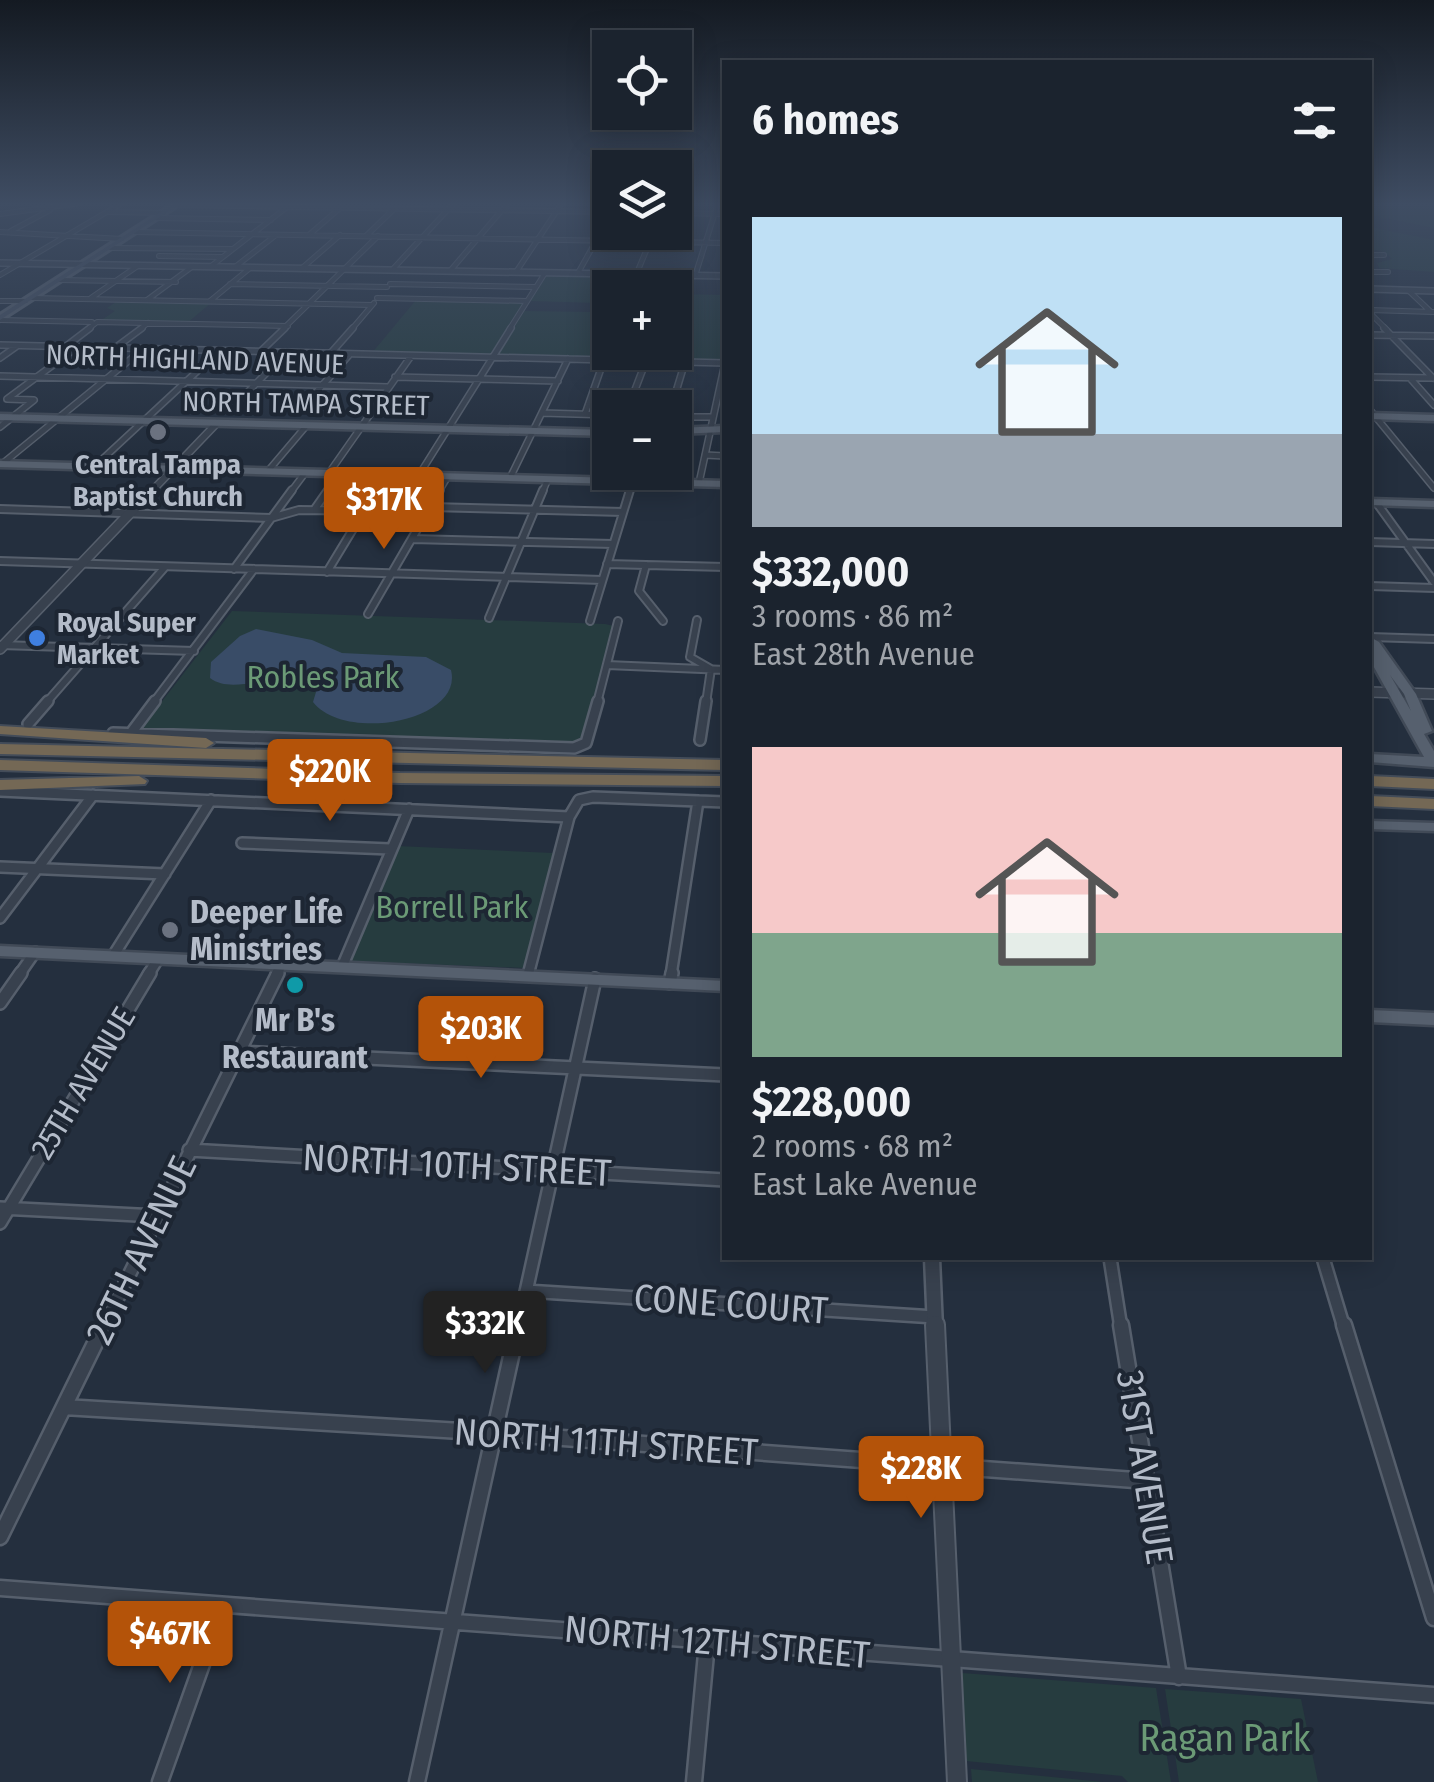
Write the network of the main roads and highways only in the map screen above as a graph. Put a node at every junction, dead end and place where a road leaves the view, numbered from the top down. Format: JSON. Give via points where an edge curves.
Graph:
{"nodes":[{"id":1,"x":50,"y":286,"type":"edge"},
{"id":2,"x":0,"y":319,"type":"edge"},
{"id":3,"x":1372,"y":414,"type":"edge"},
{"id":4,"x":6,"y":418,"type":"edge"},
{"id":5,"x":1434,"y":418,"type":"edge"},
{"id":6,"x":722,"y":429,"type":"edge"},
{"id":7,"x":692,"y":431,"type":"edge"},
{"id":8,"x":592,"y":433,"type":"edge"},
{"id":9,"x":1,"y":464,"type":"edge"},
{"id":10,"x":592,"y":478,"type":"edge"},
{"id":11,"x":692,"y":483,"type":"edge"},
{"id":12,"x":722,"y":484,"type":"edge"},
{"id":13,"x":1373,"y":502,"type":"edge"},
{"id":14,"x":1434,"y":504,"type":"edge"},
{"id":15,"x":1372,"y":641,"type":"edge"},
{"id":16,"x":1372,"y":648,"type":"edge"},
{"id":17,"x":0,"y":729,"type":"edge"},
{"id":18,"x":1427,"y":741,"type":"edge"},
{"id":19,"x":5,"y":749,"type":"edge"},
{"id":20,"x":1372,"y":758,"type":"edge"},
{"id":21,"x":1397,"y":759,"type":"junction"},
{"id":22,"x":1434,"y":761,"type":"edge"},
{"id":23,"x":551,"y":764,"type":"junction"},
{"id":24,"x":722,"y":765,"type":"edge"},
{"id":25,"x":0,"y":766,"type":"edge"},
{"id":26,"x":459,"y":779,"type":"junction"},
{"id":27,"x":722,"y":781,"type":"edge"},
{"id":28,"x":1372,"y":781,"type":"edge"},
{"id":29,"x":1434,"y":784,"type":"edge"},
{"id":30,"x":0,"y":788,"type":"edge"},
{"id":31,"x":1372,"y":801,"type":"edge"},
{"id":32,"x":1428,"y":803,"type":"edge"},
{"id":33,"x":1372,"y":825,"type":"edge"},
{"id":34,"x":1433,"y":828,"type":"edge"},
{"id":35,"x":0,"y":951,"type":"edge"},
{"id":36,"x":722,"y":986,"type":"edge"},
{"id":37,"x":1372,"y":1016,"type":"edge"},
{"id":38,"x":1434,"y":1019,"type":"edge"}],
"edges":[{"from":1,"to":2,"type":"main road"},
{"from":3,"to":5,"type":"main road"},
{"from":4,"to":8,"type":"main road","name":"NORTH TAMPA STREET"},
{"from":6,"to":7,"type":"main road"},
{"from":9,"to":10,"type":"main road"},
{"from":11,"to":12,"type":"main road"},
{"from":13,"to":14,"type":"main road"},
{"from":15,"to":18,"type":"main road","via":[[1410,694]]},
{"from":16,"to":18,"type":"main road"},
{"from":17,"to":23,"type":"highway"},
{"from":18,"to":21,"type":"main road"},
{"from":18,"to":22,"type":"main road"},
{"from":19,"to":23,"type":"highway"},
{"from":20,"to":21,"type":"main road"},
{"from":21,"to":22,"type":"main road"},
{"from":23,"to":24,"type":"highway"},
{"from":25,"to":26,"type":"highway"},
{"from":26,"to":27,"type":"highway"},
{"from":26,"to":30,"type":"highway","via":[[435,786],[212,780]]},
{"from":28,"to":29,"type":"highway"},
{"from":31,"to":32,"type":"highway"},
{"from":33,"to":34,"type":"main road"},
{"from":35,"to":36,"type":"main road"},
{"from":37,"to":38,"type":"main road"}]}
